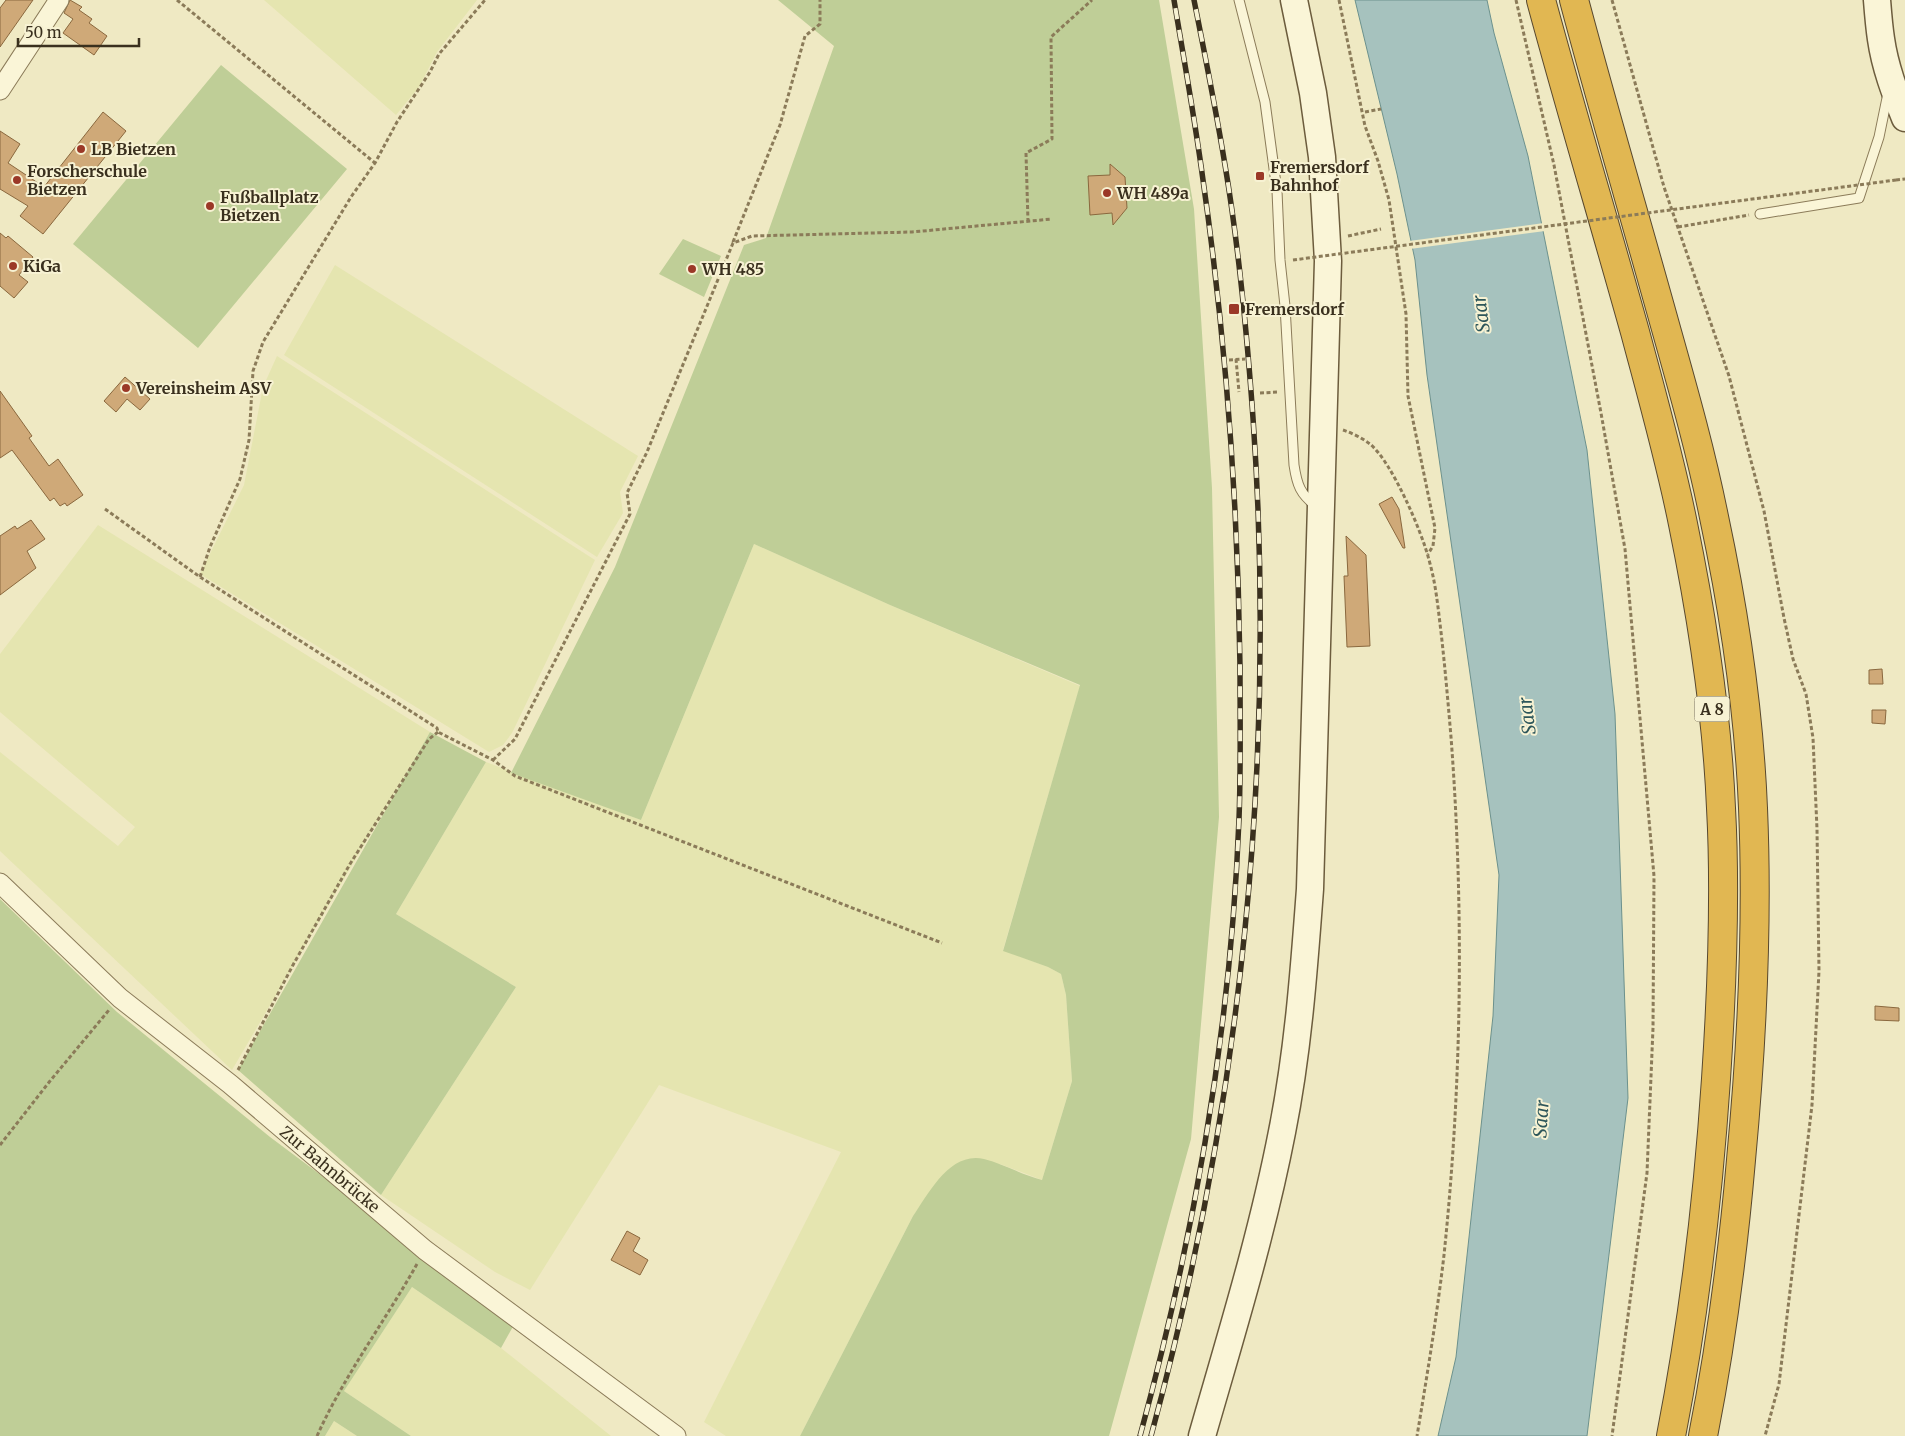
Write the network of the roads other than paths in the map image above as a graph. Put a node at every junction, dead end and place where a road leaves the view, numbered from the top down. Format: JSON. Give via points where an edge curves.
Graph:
{"nodes":[{"id":1,"x":59,"y":0,"type":"edge"},
{"id":2,"x":1239,"y":0,"type":"edge"},
{"id":3,"x":1294,"y":0,"type":"edge"},
{"id":4,"x":1541,"y":0,"type":"edge"},
{"id":5,"x":1574,"y":0,"type":"edge"},
{"id":6,"x":1877,"y":0,"type":"edge"},
{"id":7,"x":0,"y":90,"type":"edge"},
{"id":8,"x":1894,"y":90,"type":"junction"},
{"id":9,"x":1905,"y":118,"type":"edge"},
{"id":10,"x":1760,"y":214,"type":"road end"},
{"id":11,"x":1321,"y":510,"type":"junction"},
{"id":12,"x":0,"y":883,"type":"edge"},
{"id":13,"x":676,"y":1436,"type":"edge"},
{"id":14,"x":1202,"y":1436,"type":"edge"},
{"id":15,"x":1671,"y":1436,"type":"edge"},
{"id":16,"x":1703,"y":1436,"type":"edge"}],
"edges":[{"from":1,"to":7,"type":"street"},
{"from":2,"to":11,"type":"lane","via":[[1265,102],[1277,191],[1294,465],[1298,487]]},
{"from":3,"to":11,"type":"main road","via":[[1322,157],[1328,261]]},
{"from":4,"to":15,"type":"highway","number":"A 8","via":[[1663,433],[1700,618],[1714,726],[1721,807],[1722,996],[1705,1206]]},
{"from":5,"to":16,"type":"highway","number":"A 8","via":[[1693,426],[1732,613],[1746,722],[1753,806],[1753,997],[1737,1210]]},
{"from":6,"to":8,"type":"main road","via":[[1880,39]]},
{"from":8,"to":9,"type":"main road"},
{"from":8,"to":10,"type":"lane","via":[[1887,98],[1879,137],[1859,198]]},
{"from":11,"to":14,"type":"main road","via":[[1310,888],[1303,988],[1292,1075],[1266,1209]]},
{"from":12,"to":13,"type":"street","name":"Zur Bahnbrücke","via":[[120,998],[230,1084],[425,1250]]}]}
